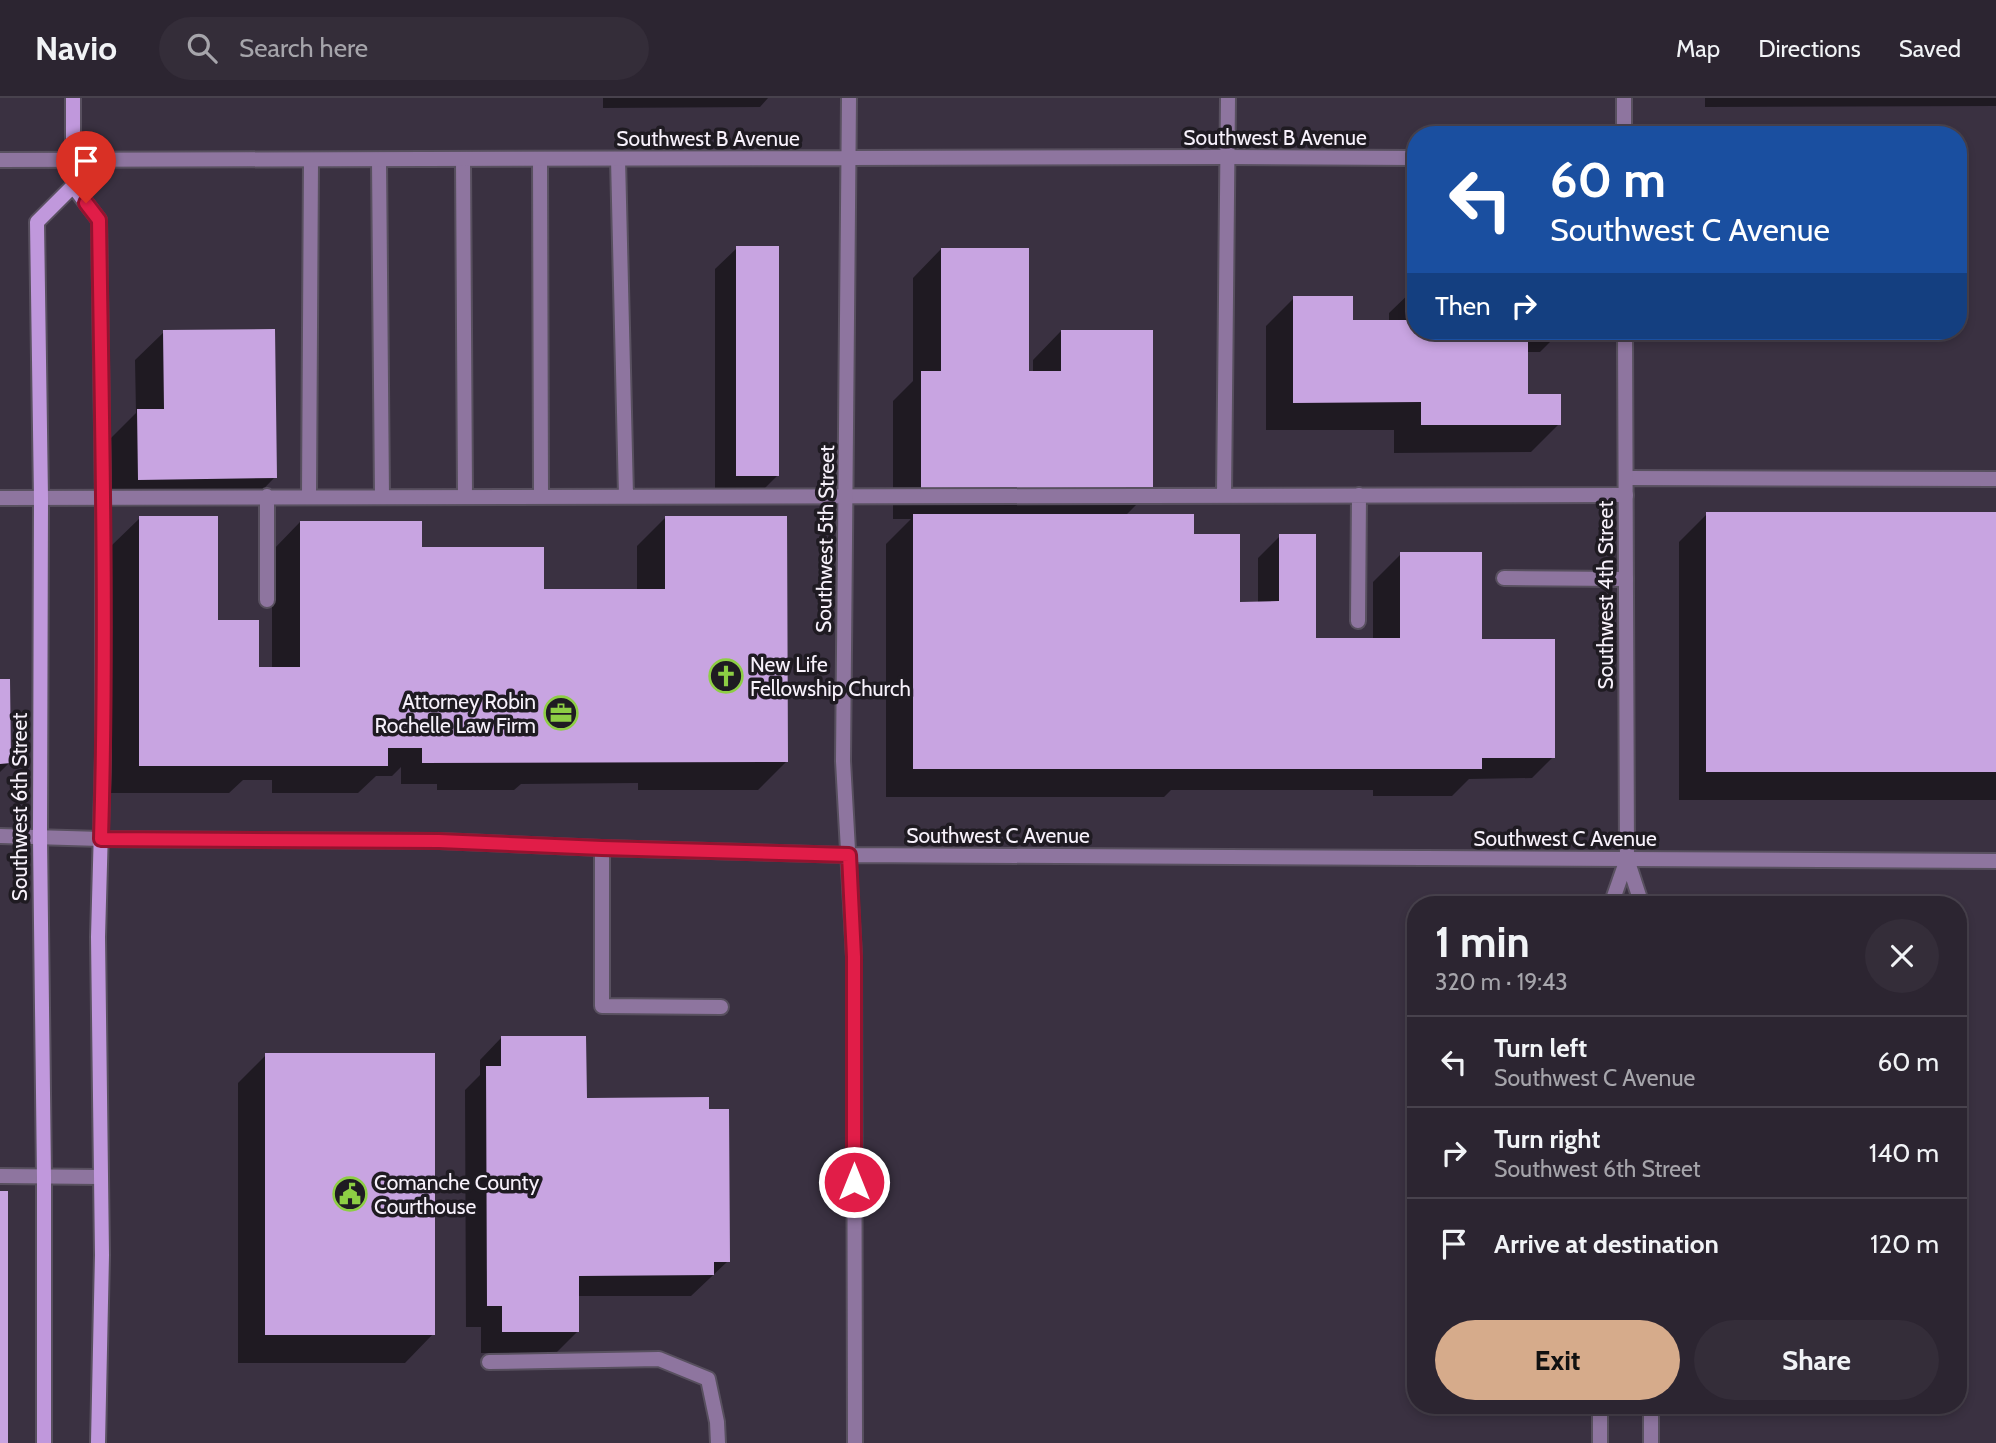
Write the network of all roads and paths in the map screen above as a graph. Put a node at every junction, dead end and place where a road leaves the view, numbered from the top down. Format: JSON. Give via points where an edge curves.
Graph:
{"nodes":[{"id":1,"x":73,"y":98,"type":"edge"},
{"id":2,"x":849,"y":98,"type":"edge"},
{"id":3,"x":1228,"y":98,"type":"edge"},
{"id":4,"x":1624,"y":98,"type":"edge"},
{"id":5,"x":1624,"y":126,"type":"edge"},
{"id":6,"x":1226,"y":157,"type":"junction"},
{"id":7,"x":1407,"y":158,"type":"edge"},
{"id":8,"x":618,"y":159,"type":"junction"},
{"id":9,"x":849,"y":159,"type":"junction"},
{"id":10,"x":0,"y":160,"type":"edge"},
{"id":11,"x":73,"y":160,"type":"junction"},
{"id":12,"x":311,"y":160,"type":"junction"},
{"id":13,"x":379,"y":160,"type":"junction"},
{"id":14,"x":463,"y":160,"type":"junction"},
{"id":15,"x":540,"y":160,"type":"junction"},
{"id":16,"x":73,"y":186,"type":"junction"},
{"id":17,"x":1625,"y":340,"type":"edge"},
{"id":18,"x":1626,"y":478,"type":"junction"},
{"id":19,"x":1996,"y":479,"type":"edge"},
{"id":20,"x":1359,"y":495,"type":"junction"},
{"id":21,"x":1626,"y":495,"type":"junction"},
{"id":22,"x":267,"y":496,"type":"junction"},
{"id":23,"x":309,"y":496,"type":"junction"},
{"id":24,"x":382,"y":496,"type":"junction"},
{"id":25,"x":466,"y":496,"type":"junction"},
{"id":26,"x":541,"y":496,"type":"junction"},
{"id":27,"x":626,"y":496,"type":"junction"},
{"id":28,"x":846,"y":496,"type":"junction"},
{"id":29,"x":1224,"y":496,"type":"junction"},
{"id":30,"x":0,"y":498,"type":"edge"},
{"id":31,"x":41,"y":498,"type":"junction"},
{"id":32,"x":103,"y":498,"type":"junction"},
{"id":33,"x":1504,"y":578,"type":"dead end"},
{"id":34,"x":1626,"y":579,"type":"junction"},
{"id":35,"x":267,"y":600,"type":"dead end"},
{"id":36,"x":1358,"y":621,"type":"dead end"},
{"id":37,"x":0,"y":836,"type":"edge"},
{"id":38,"x":40,"y":838,"type":"junction"},
{"id":39,"x":101,"y":839,"type":"junction"},
{"id":40,"x":602,"y":848,"type":"junction"},
{"id":41,"x":849,"y":855,"type":"junction"},
{"id":42,"x":1627,"y":859,"type":"junction"},
{"id":43,"x":1996,"y":861,"type":"edge"},
{"id":44,"x":1614,"y":896,"type":"edge"},
{"id":45,"x":1639,"y":896,"type":"edge"},
{"id":46,"x":721,"y":1007,"type":"dead end"},
{"id":47,"x":0,"y":1176,"type":"edge"},
{"id":48,"x":44,"y":1177,"type":"junction"},
{"id":49,"x":100,"y":1177,"type":"junction"},
{"id":50,"x":489,"y":1362,"type":"dead end"},
{"id":51,"x":1600,"y":1414,"type":"edge"},
{"id":52,"x":1651,"y":1414,"type":"edge"},
{"id":53,"x":44,"y":1443,"type":"edge"},
{"id":54,"x":99,"y":1443,"type":"edge"},
{"id":55,"x":718,"y":1443,"type":"edge"},
{"id":56,"x":855,"y":1443,"type":"edge"},
{"id":57,"x":1600,"y":1443,"type":"edge"},
{"id":58,"x":1651,"y":1443,"type":"edge"}],
"edges":[{"from":1,"to":11,"type":"main road"},
{"from":2,"to":9,"type":"street","name":"Southwest 5th Street"},
{"from":3,"to":6,"type":"street"},
{"from":4,"to":5,"type":"street"},
{"from":6,"to":7,"type":"street","name":"Southwest B Avenue"},
{"from":6,"to":9,"type":"street","name":"Southwest B Avenue"},
{"from":6,"to":29,"type":"street"},
{"from":8,"to":9,"type":"street","name":"Southwest B Avenue"},
{"from":8,"to":15,"type":"street","name":"Southwest B Avenue"},
{"from":8,"to":27,"type":"street"},
{"from":9,"to":28,"type":"street","name":"Southwest 5th Street"},
{"from":10,"to":11,"type":"street","name":"Southwest B Avenue"},
{"from":11,"to":12,"type":"street","name":"Southwest B Avenue"},
{"from":11,"to":16,"type":"main road"},
{"from":12,"to":13,"type":"street","name":"Southwest B Avenue"},
{"from":12,"to":23,"type":"street"},
{"from":13,"to":14,"type":"street","name":"Southwest B Avenue"},
{"from":13,"to":24,"type":"street"},
{"from":14,"to":15,"type":"street","name":"Southwest B Avenue"},
{"from":14,"to":25,"type":"street"},
{"from":15,"to":26,"type":"street"},
{"from":16,"to":31,"type":"main road","name":"Southwest 6th Street","via":[[37,222]]},
{"from":16,"to":32,"type":"main road","via":[[99,220]]},
{"from":17,"to":18,"type":"street","name":"Southwest 4th Street"},
{"from":18,"to":19,"type":"street"},
{"from":18,"to":21,"type":"street","name":"Southwest 4th Street"},
{"from":20,"to":21,"type":"street"},
{"from":20,"to":29,"type":"street"},
{"from":20,"to":36,"type":"street"},
{"from":21,"to":34,"type":"street","name":"Southwest 4th Street"},
{"from":22,"to":23,"type":"street"},
{"from":22,"to":32,"type":"street"},
{"from":22,"to":35,"type":"street"},
{"from":23,"to":24,"type":"street"},
{"from":24,"to":25,"type":"street"},
{"from":25,"to":26,"type":"street"},
{"from":26,"to":27,"type":"street"},
{"from":27,"to":28,"type":"street"},
{"from":28,"to":29,"type":"street"},
{"from":28,"to":41,"type":"street","name":"Southwest 5th Street","via":[[843,761]]},
{"from":30,"to":31,"type":"street"},
{"from":31,"to":32,"type":"street"},
{"from":31,"to":38,"type":"main road","name":"Southwest 6th Street"},
{"from":32,"to":39,"type":"main road"},
{"from":33,"to":34,"type":"street"},
{"from":34,"to":42,"type":"street","name":"Southwest 4th Street"},
{"from":37,"to":38,"type":"street","name":"Southwest C Avenue"},
{"from":38,"to":39,"type":"street","name":"Southwest C Avenue"},
{"from":38,"to":48,"type":"main road","name":"Southwest 6th Street"},
{"from":39,"to":40,"type":"street","name":"Southwest C Avenue","via":[[439,841]]},
{"from":39,"to":49,"type":"main road"},
{"from":40,"to":41,"type":"street","name":"Southwest C Avenue"},
{"from":40,"to":46,"type":"street","via":[[602,1006]]},
{"from":41,"to":42,"type":"street","name":"Southwest C Avenue"},
{"from":41,"to":56,"type":"street","name":"Southwest 5th Street","via":[[854,957]]},
{"from":42,"to":43,"type":"street","name":"Southwest C Avenue"},
{"from":42,"to":44,"type":"street","name":"Southwest 4th Street"},
{"from":42,"to":45,"type":"street","name":"Southwest 4th Street"},
{"from":47,"to":48,"type":"street"},
{"from":48,"to":49,"type":"street"},
{"from":48,"to":53,"type":"main road","name":"Southwest 6th Street"},
{"from":49,"to":54,"type":"main road"},
{"from":50,"to":55,"type":"street","via":[[659,1359],[708,1379]]},
{"from":51,"to":57,"type":"street"},
{"from":52,"to":58,"type":"street"}]}
